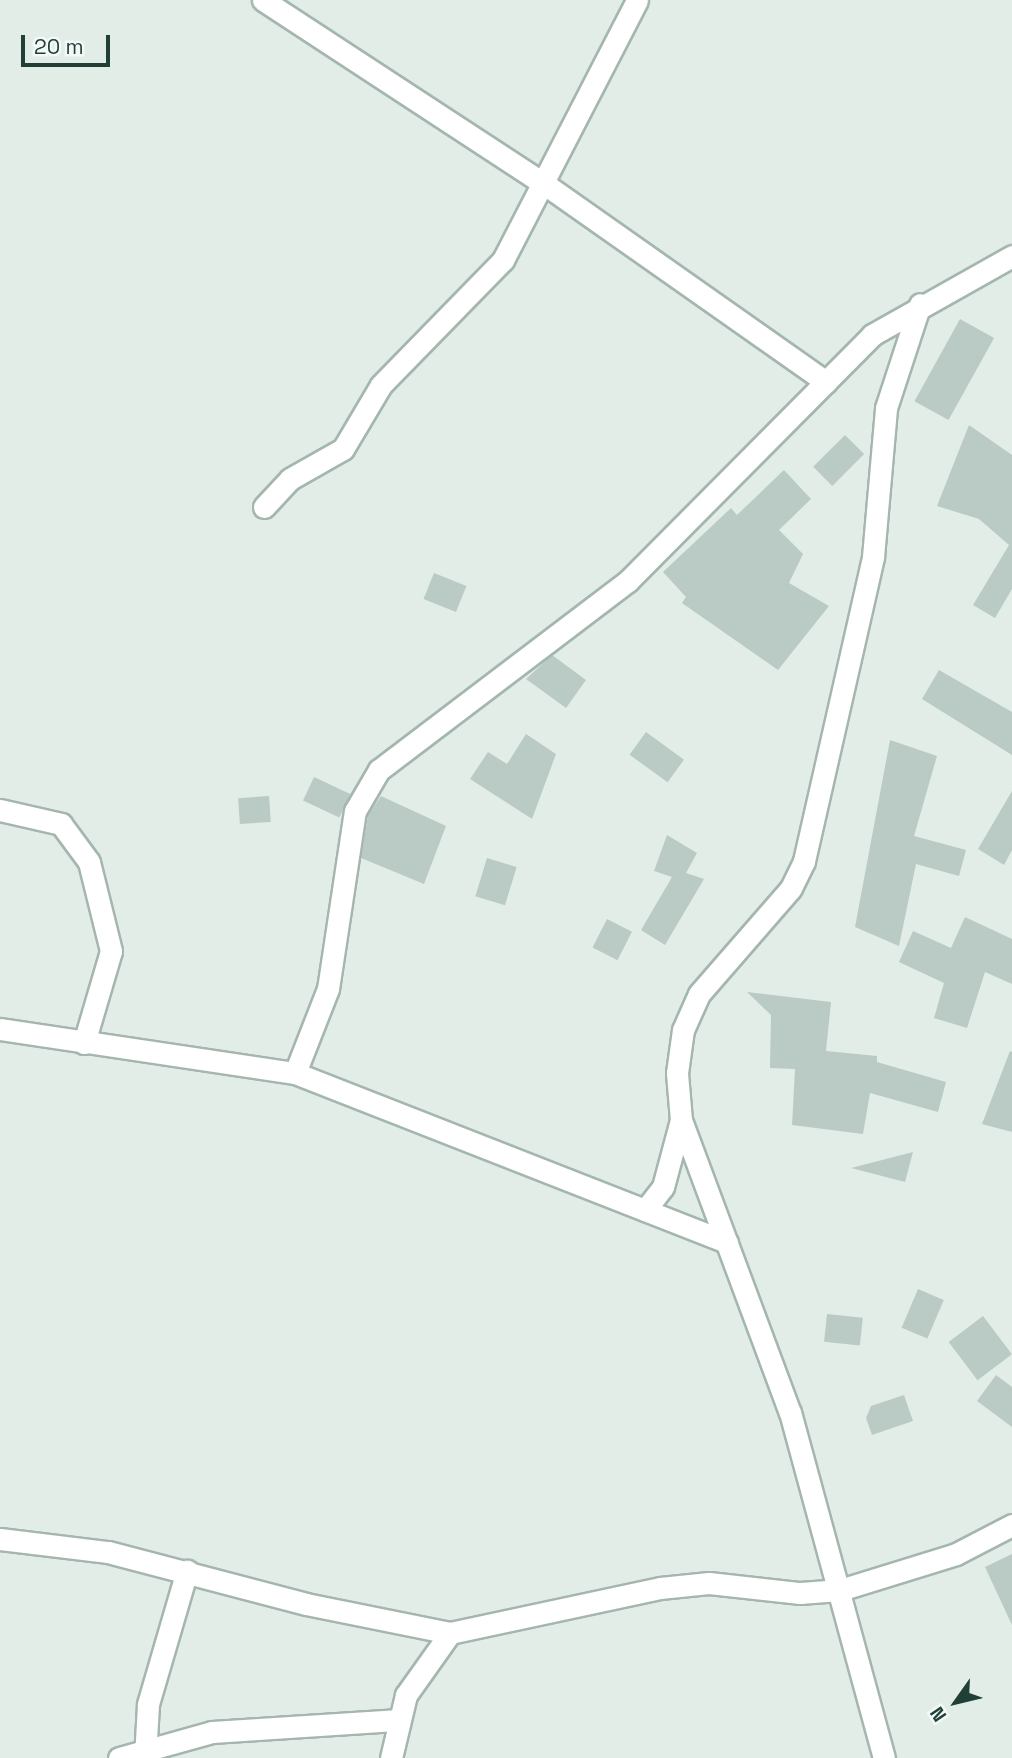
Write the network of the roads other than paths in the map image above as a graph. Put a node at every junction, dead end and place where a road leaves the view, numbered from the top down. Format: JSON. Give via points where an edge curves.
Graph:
{"nodes":[{"id":1,"x":263,"y":0,"type":"edge"},
{"id":2,"x":637,"y":0,"type":"edge"},
{"id":3,"x":544,"y":183,"type":"junction"},
{"id":4,"x":1012,"y":256,"type":"edge"},
{"id":5,"x":920,"y":304,"type":"junction"},
{"id":6,"x":826,"y":382,"type":"junction"},
{"id":7,"x":264,"y":506,"type":"dead end"},
{"id":8,"x":0,"y":810,"type":"edge"},
{"id":9,"x":0,"y":1029,"type":"edge"},
{"id":10,"x":84,"y":1042,"type":"junction"},
{"id":11,"x":295,"y":1073,"type":"junction"},
{"id":12,"x":681,"y":1119,"type":"junction"},
{"id":13,"x":645,"y":1210,"type":"junction"},
{"id":14,"x":727,"y":1242,"type":"junction"},
{"id":15,"x":1012,"y":1525,"type":"edge"},
{"id":16,"x":0,"y":1539,"type":"edge"},
{"id":17,"x":187,"y":1571,"type":"junction"},
{"id":18,"x":840,"y":1590,"type":"junction"},
{"id":19,"x":450,"y":1633,"type":"junction"},
{"id":20,"x":396,"y":1720,"type":"junction"},
{"id":21,"x":144,"y":1754,"type":"edge"},
{"id":22,"x":119,"y":1758,"type":"edge"},
{"id":23,"x":391,"y":1758,"type":"edge"},
{"id":24,"x":884,"y":1758,"type":"edge"}],
"edges":[{"from":1,"to":3,"type":"street"},
{"from":2,"to":3,"type":"street"},
{"from":3,"to":6,"type":"street"},
{"from":3,"to":7,"type":"street","via":[[503,260],[381,385],[343,449],[290,479]]},
{"from":4,"to":5,"type":"street"},
{"from":5,"to":6,"type":"street","via":[[873,335]]},
{"from":5,"to":12,"type":"street","via":[[886,408],[867,594],[804,861],[791,888],[699,994],[683,1030],[677,1073]]},
{"from":6,"to":11,"type":"street","via":[[628,581],[409,742],[364,790],[355,811],[328,989]]},
{"from":8,"to":10,"type":"street","via":[[61,824],[89,862],[111,951]]},
{"from":9,"to":10,"type":"street"},
{"from":10,"to":11,"type":"street"},
{"from":11,"to":13,"type":"street"},
{"from":12,"to":13,"type":"street","via":[[663,1187]]},
{"from":12,"to":14,"type":"street"},
{"from":13,"to":14,"type":"street"},
{"from":14,"to":18,"type":"street","via":[[790,1413]]},
{"from":15,"to":18,"type":"street","via":[[956,1554]]},
{"from":16,"to":17,"type":"street"},
{"from":17,"to":19,"type":"street","via":[[306,1604]]},
{"from":17,"to":21,"type":"street","via":[[148,1704]]},
{"from":18,"to":19,"type":"street","via":[[800,1593],[709,1583],[660,1588]]},
{"from":18,"to":24,"type":"street"},
{"from":19,"to":20,"type":"street"},
{"from":20,"to":21,"type":"street","via":[[212,1732]]},
{"from":20,"to":23,"type":"street"},
{"from":21,"to":22,"type":"street"}]}
